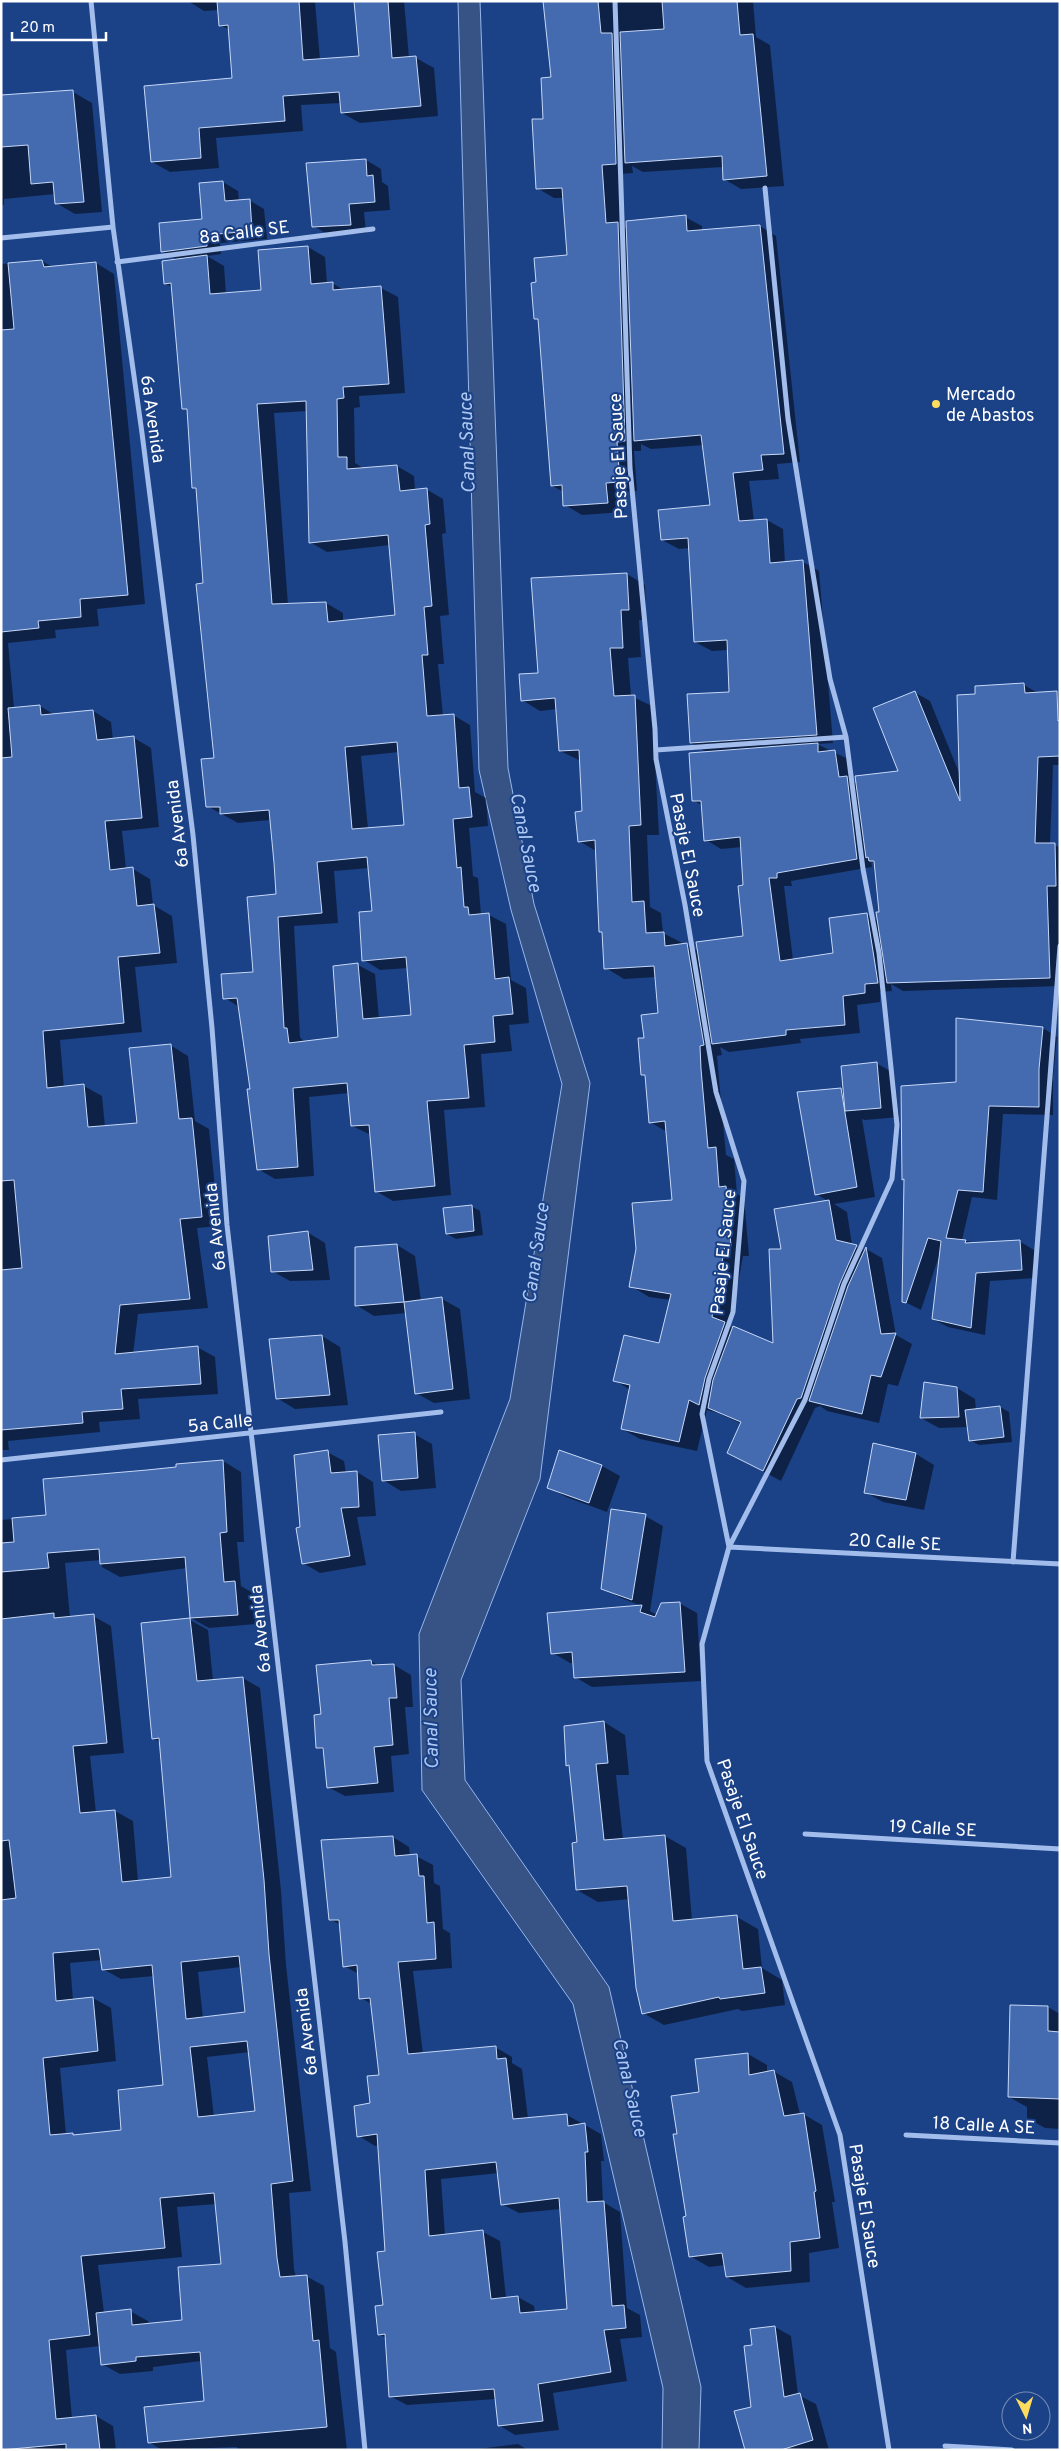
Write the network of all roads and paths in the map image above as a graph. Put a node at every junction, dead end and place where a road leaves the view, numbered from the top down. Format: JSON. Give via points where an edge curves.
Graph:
{"nodes":[{"id":1,"x":91,"y":1,"type":"edge"},
{"id":2,"x":615,"y":1,"type":"edge"},
{"id":3,"x":765,"y":188,"type":"dead end"},
{"id":4,"x":113,"y":227,"type":"junction"},
{"id":5,"x":373,"y":229,"type":"dead end"},
{"id":6,"x":1,"y":238,"type":"edge"},
{"id":7,"x":118,"y":262,"type":"junction"},
{"id":8,"x":846,"y":737,"type":"junction"},
{"id":9,"x":656,"y":750,"type":"junction"},
{"id":10,"x":1060,"y":946,"type":"edge"},
{"id":11,"x":441,"y":1412,"type":"dead end"},
{"id":12,"x":253,"y":1433,"type":"junction"},
{"id":13,"x":1,"y":1460,"type":"edge"},
{"id":14,"x":729,"y":1547,"type":"junction"},
{"id":15,"x":1014,"y":1562,"type":"junction"},
{"id":16,"x":1060,"y":1564,"type":"edge"},
{"id":17,"x":805,"y":1834,"type":"dead end"},
{"id":18,"x":1060,"y":1849,"type":"edge"},
{"id":19,"x":906,"y":2135,"type":"dead end"},
{"id":20,"x":1060,"y":2143,"type":"edge"},
{"id":21,"x":945,"y":2446,"type":"dead end"},
{"id":22,"x":365,"y":2450,"type":"edge"},
{"id":23,"x":889,"y":2450,"type":"edge"},
{"id":24,"x":1012,"y":2450,"type":"edge"}],
"edges":[{"from":1,"to":4,"type":"street","name":"6a Avenida"},
{"from":2,"to":9,"type":"street","name":"Pasaje El Sauce","via":[[630,468]]},
{"from":3,"to":8,"type":"street","via":[[788,419],[830,679]]},
{"from":4,"to":6,"type":"street"},
{"from":4,"to":7,"type":"street","name":"6a Avenida"},
{"from":5,"to":7,"type":"street","name":"8a Calle SE"},
{"from":7,"to":12,"type":"street","name":"6a Avenida","via":[[193,835],[227,1225]]},
{"from":8,"to":9,"type":"street"},
{"from":8,"to":14,"type":"street","via":[[863,869],[879,953],[897,1124],[892,1179],[844,1284],[804,1400]]},
{"from":9,"to":14,"type":"street","name":"Pasaje El Sauce","via":[[716,1092],[744,1181],[733,1312],[709,1379],[702,1414]]},
{"from":10,"to":15,"type":"street"},
{"from":11,"to":12,"type":"street","name":"5a Calle"},
{"from":12,"to":13,"type":"street","name":"5a Calle"},
{"from":12,"to":22,"type":"street","name":"6a Avenida","via":[[345,2242]]},
{"from":14,"to":15,"type":"street","name":"20 Calle SE"},
{"from":14,"to":23,"type":"street","name":"Pasaje El Sauce","via":[[702,1644],[707,1760],[840,2135]]},
{"from":15,"to":16,"type":"street","name":"20 Calle SE"},
{"from":17,"to":18,"type":"street","name":"19 Calle SE"},
{"from":19,"to":20,"type":"street","name":"18 Calle A SE"},
{"from":21,"to":24,"type":"street"}]}
